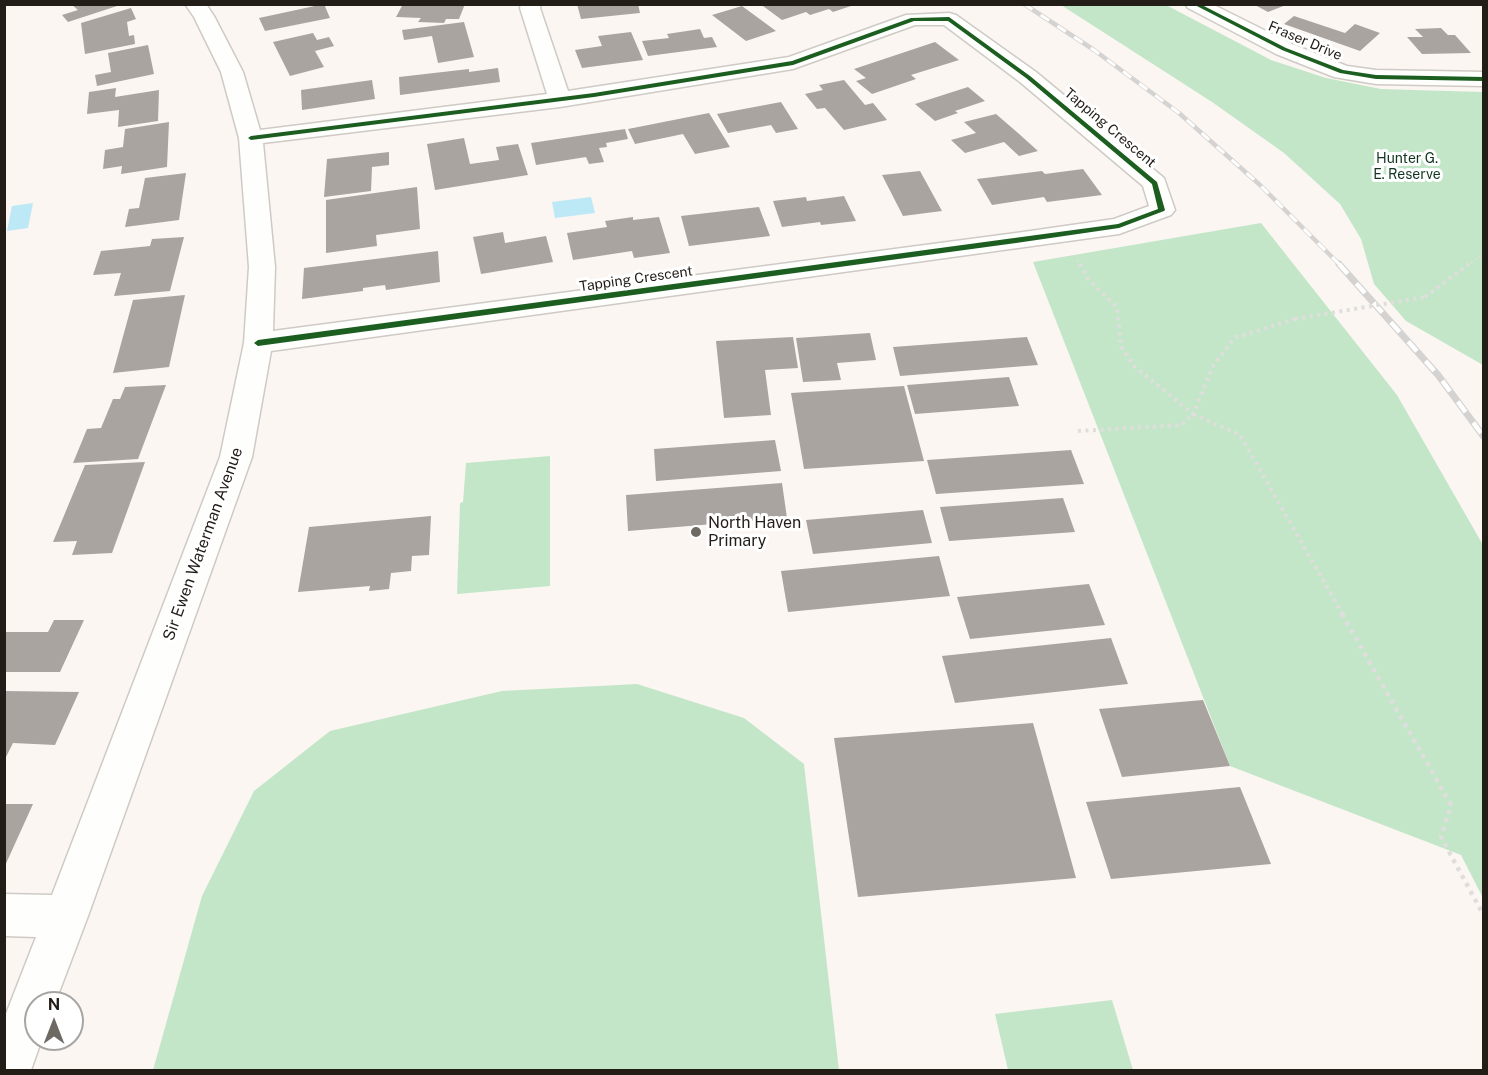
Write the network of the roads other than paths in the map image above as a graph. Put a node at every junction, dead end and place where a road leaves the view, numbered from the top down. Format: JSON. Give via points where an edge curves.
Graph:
{"nodes":[{"id":1,"x":195,"y":4,"type":"edge"},
{"id":2,"x":531,"y":4,"type":"edge"},
{"id":3,"x":1195,"y":4,"type":"edge"},
{"id":4,"x":1484,"y":79,"type":"edge"},
{"id":5,"x":560,"y":99,"type":"junction"},
{"id":6,"x":251,"y":138,"type":"junction"},
{"id":7,"x":258,"y":343,"type":"junction"},
{"id":8,"x":4,"y":915,"type":"edge"},
{"id":9,"x":67,"y":916,"type":"junction"},
{"id":10,"x":8,"y":1071,"type":"edge"}],
"edges":[{"from":1,"to":6,"type":"street","name":"Sir Ewen Waterman Avenue","via":[[232,72]]},
{"from":2,"to":5,"type":"street"},
{"from":3,"to":4,"type":"street","name":"Fraser Drive","via":[[1284,49],[1342,72],[1376,77]]},
{"from":5,"to":6,"type":"street","name":"Tapping Crescent"},
{"from":5,"to":7,"type":"street","name":"Tapping Crescent","via":[[793,63],[913,18],[949,18],[1028,77],[1155,183],[1162,210],[1119,226],[1060,235]]},
{"from":6,"to":7,"type":"street","name":"Sir Ewen Waterman Avenue","via":[[262,267]]},
{"from":7,"to":9,"type":"street","name":"Sir Ewen Waterman Avenue","via":[[236,458]]},
{"from":8,"to":9,"type":"street"},
{"from":9,"to":10,"type":"street","name":"Sir Ewen Waterman Avenue"}]}
